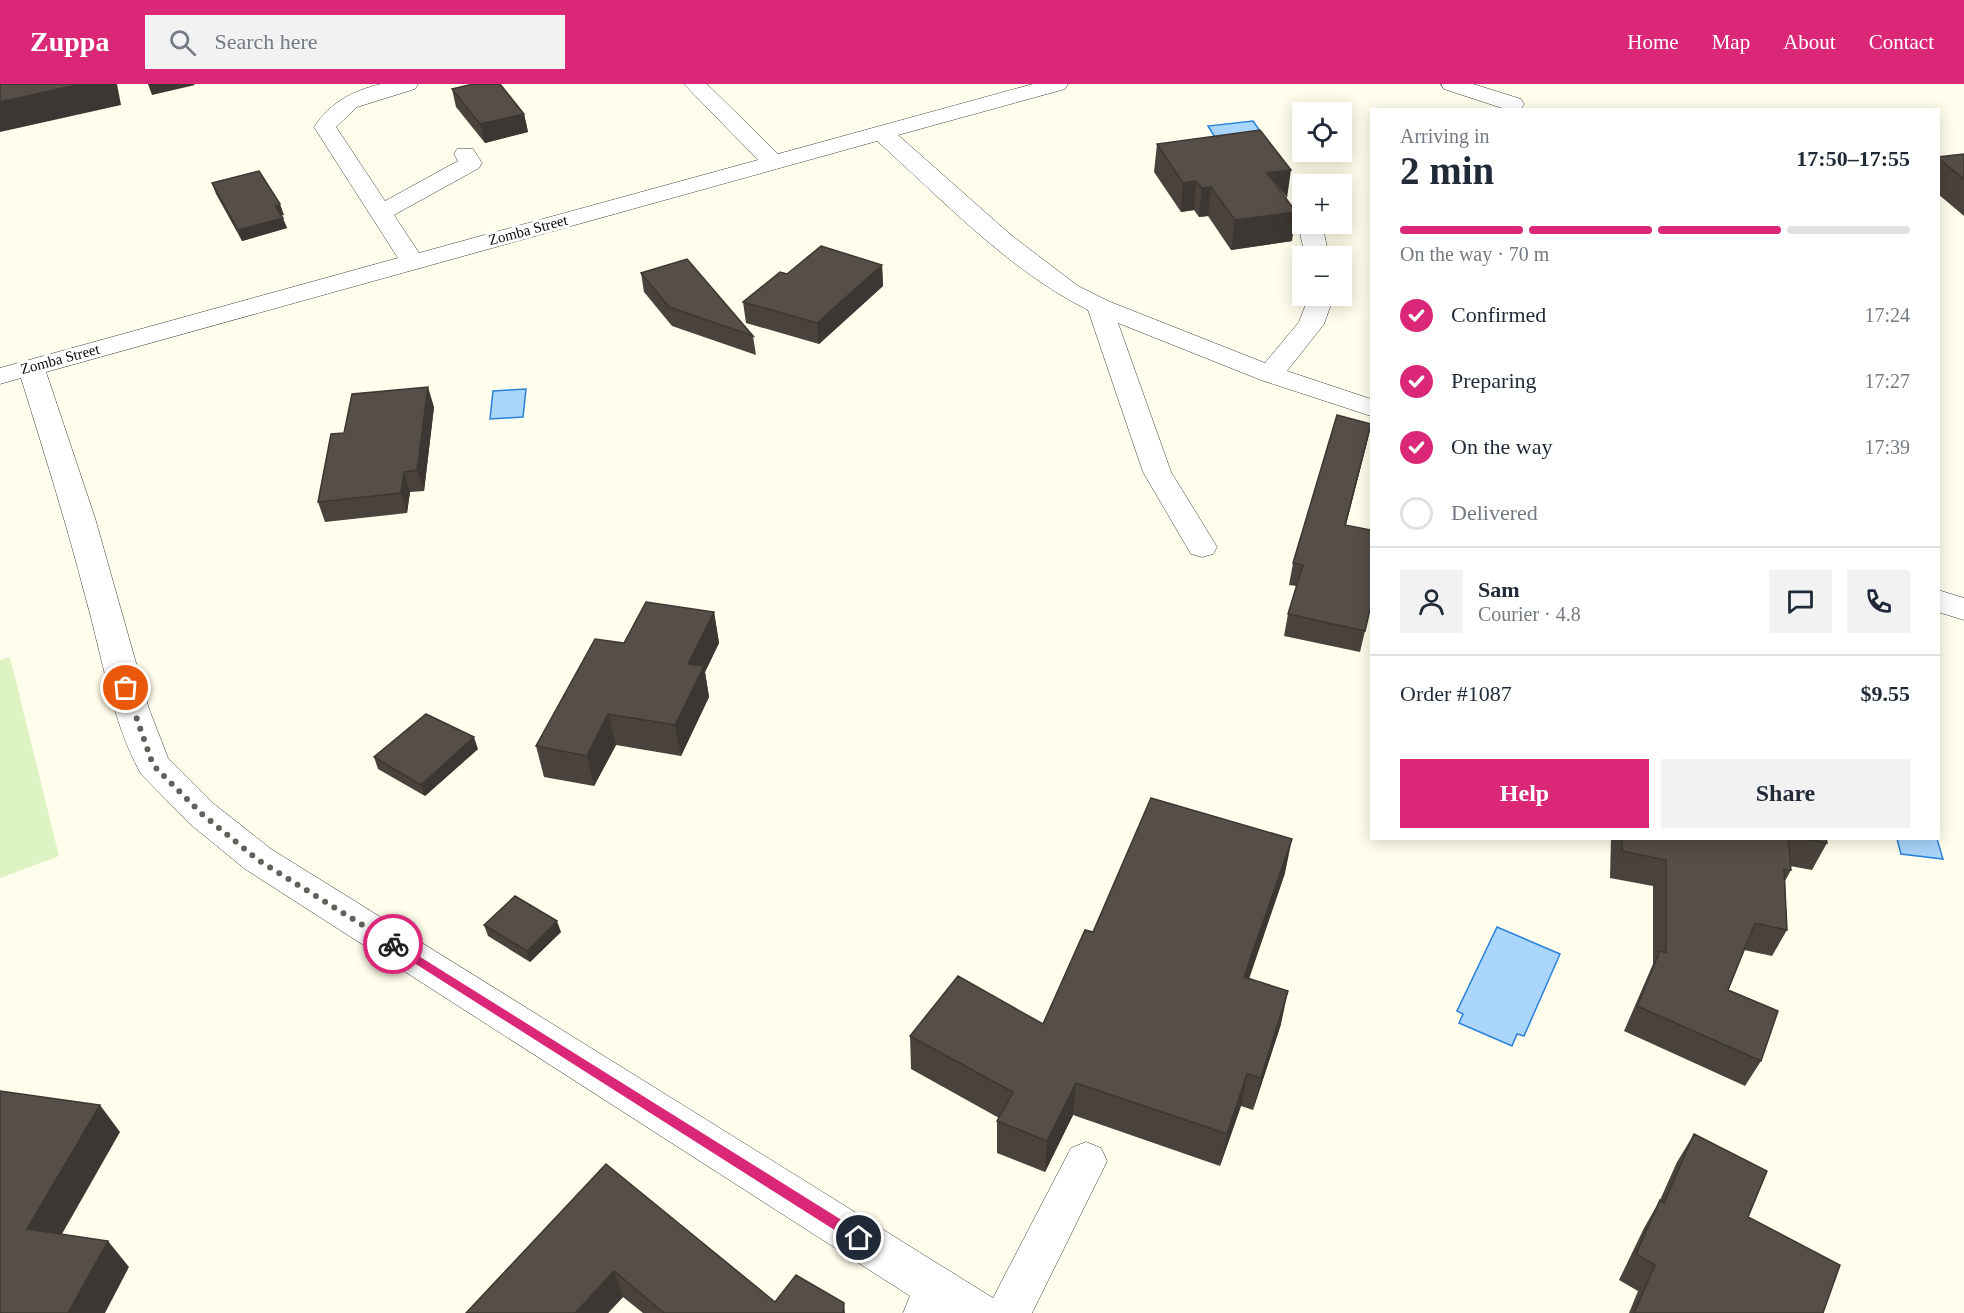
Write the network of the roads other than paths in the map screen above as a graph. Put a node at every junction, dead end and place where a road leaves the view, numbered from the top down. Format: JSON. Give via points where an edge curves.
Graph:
{"nodes":[{"id":1,"x":407,"y":84,"type":"edge"},
{"id":2,"x":695,"y":84,"type":"edge"},
{"id":3,"x":1057,"y":84,"type":"edge"},
{"id":4,"x":1452,"y":84,"type":"edge"},
{"id":5,"x":1514,"y":104,"type":"dead end"},
{"id":6,"x":881,"y":132,"type":"junction"},
{"id":7,"x":465,"y":154,"type":"dead end"},
{"id":8,"x":773,"y":162,"type":"junction"},
{"id":9,"x":382,"y":212,"type":"junction"},
{"id":10,"x":413,"y":262,"type":"junction"},
{"id":11,"x":1099,"y":306,"type":"junction"},
{"id":12,"x":1317,"y":306,"type":"edge"},
{"id":13,"x":15,"y":372,"type":"edge"},
{"id":14,"x":1270,"y":374,"type":"junction"},
{"id":15,"x":1370,"y":408,"type":"edge"},
{"id":16,"x":1202,"y":547,"type":"dead end"},
{"id":17,"x":1940,"y":602,"type":"edge"},
{"id":18,"x":1964,"y":609,"type":"edge"},
{"id":19,"x":1086,"y":1161,"type":"dead end"},
{"id":20,"x":932,"y":1301,"type":"edge"},
{"id":21,"x":977,"y":1313,"type":"edge"},
{"id":22,"x":1009,"y":1313,"type":"edge"}],
"edges":[{"from":1,"to":9,"type":"street","via":[[342,105],[325,127]]},
{"from":2,"to":8,"type":"street"},
{"from":3,"to":6,"type":"street","name":"Zomba Street"},
{"from":4,"to":5,"type":"street"},
{"from":6,"to":8,"type":"street","name":"Zomba Street"},
{"from":6,"to":11,"type":"street","via":[[1041,271]]},
{"from":7,"to":9,"type":"street","via":[[471,164]]},
{"from":8,"to":10,"type":"street","name":"Zomba Street"},
{"from":9,"to":10,"type":"street"},
{"from":10,"to":13,"type":"street","name":"Zomba Street"},
{"from":11,"to":14,"type":"street"},
{"from":11,"to":16,"type":"street","via":[[1157,472]]},
{"from":12,"to":14,"type":"street","via":[[1311,324]]},
{"from":13,"to":20,"type":"street","via":[[80,518],[132,709],[153,765],[202,814],[258,860]]},
{"from":14,"to":15,"type":"street"},
{"from":17,"to":18,"type":"street"},
{"from":19,"to":22,"type":"street"},
{"from":20,"to":21,"type":"street"}]}
